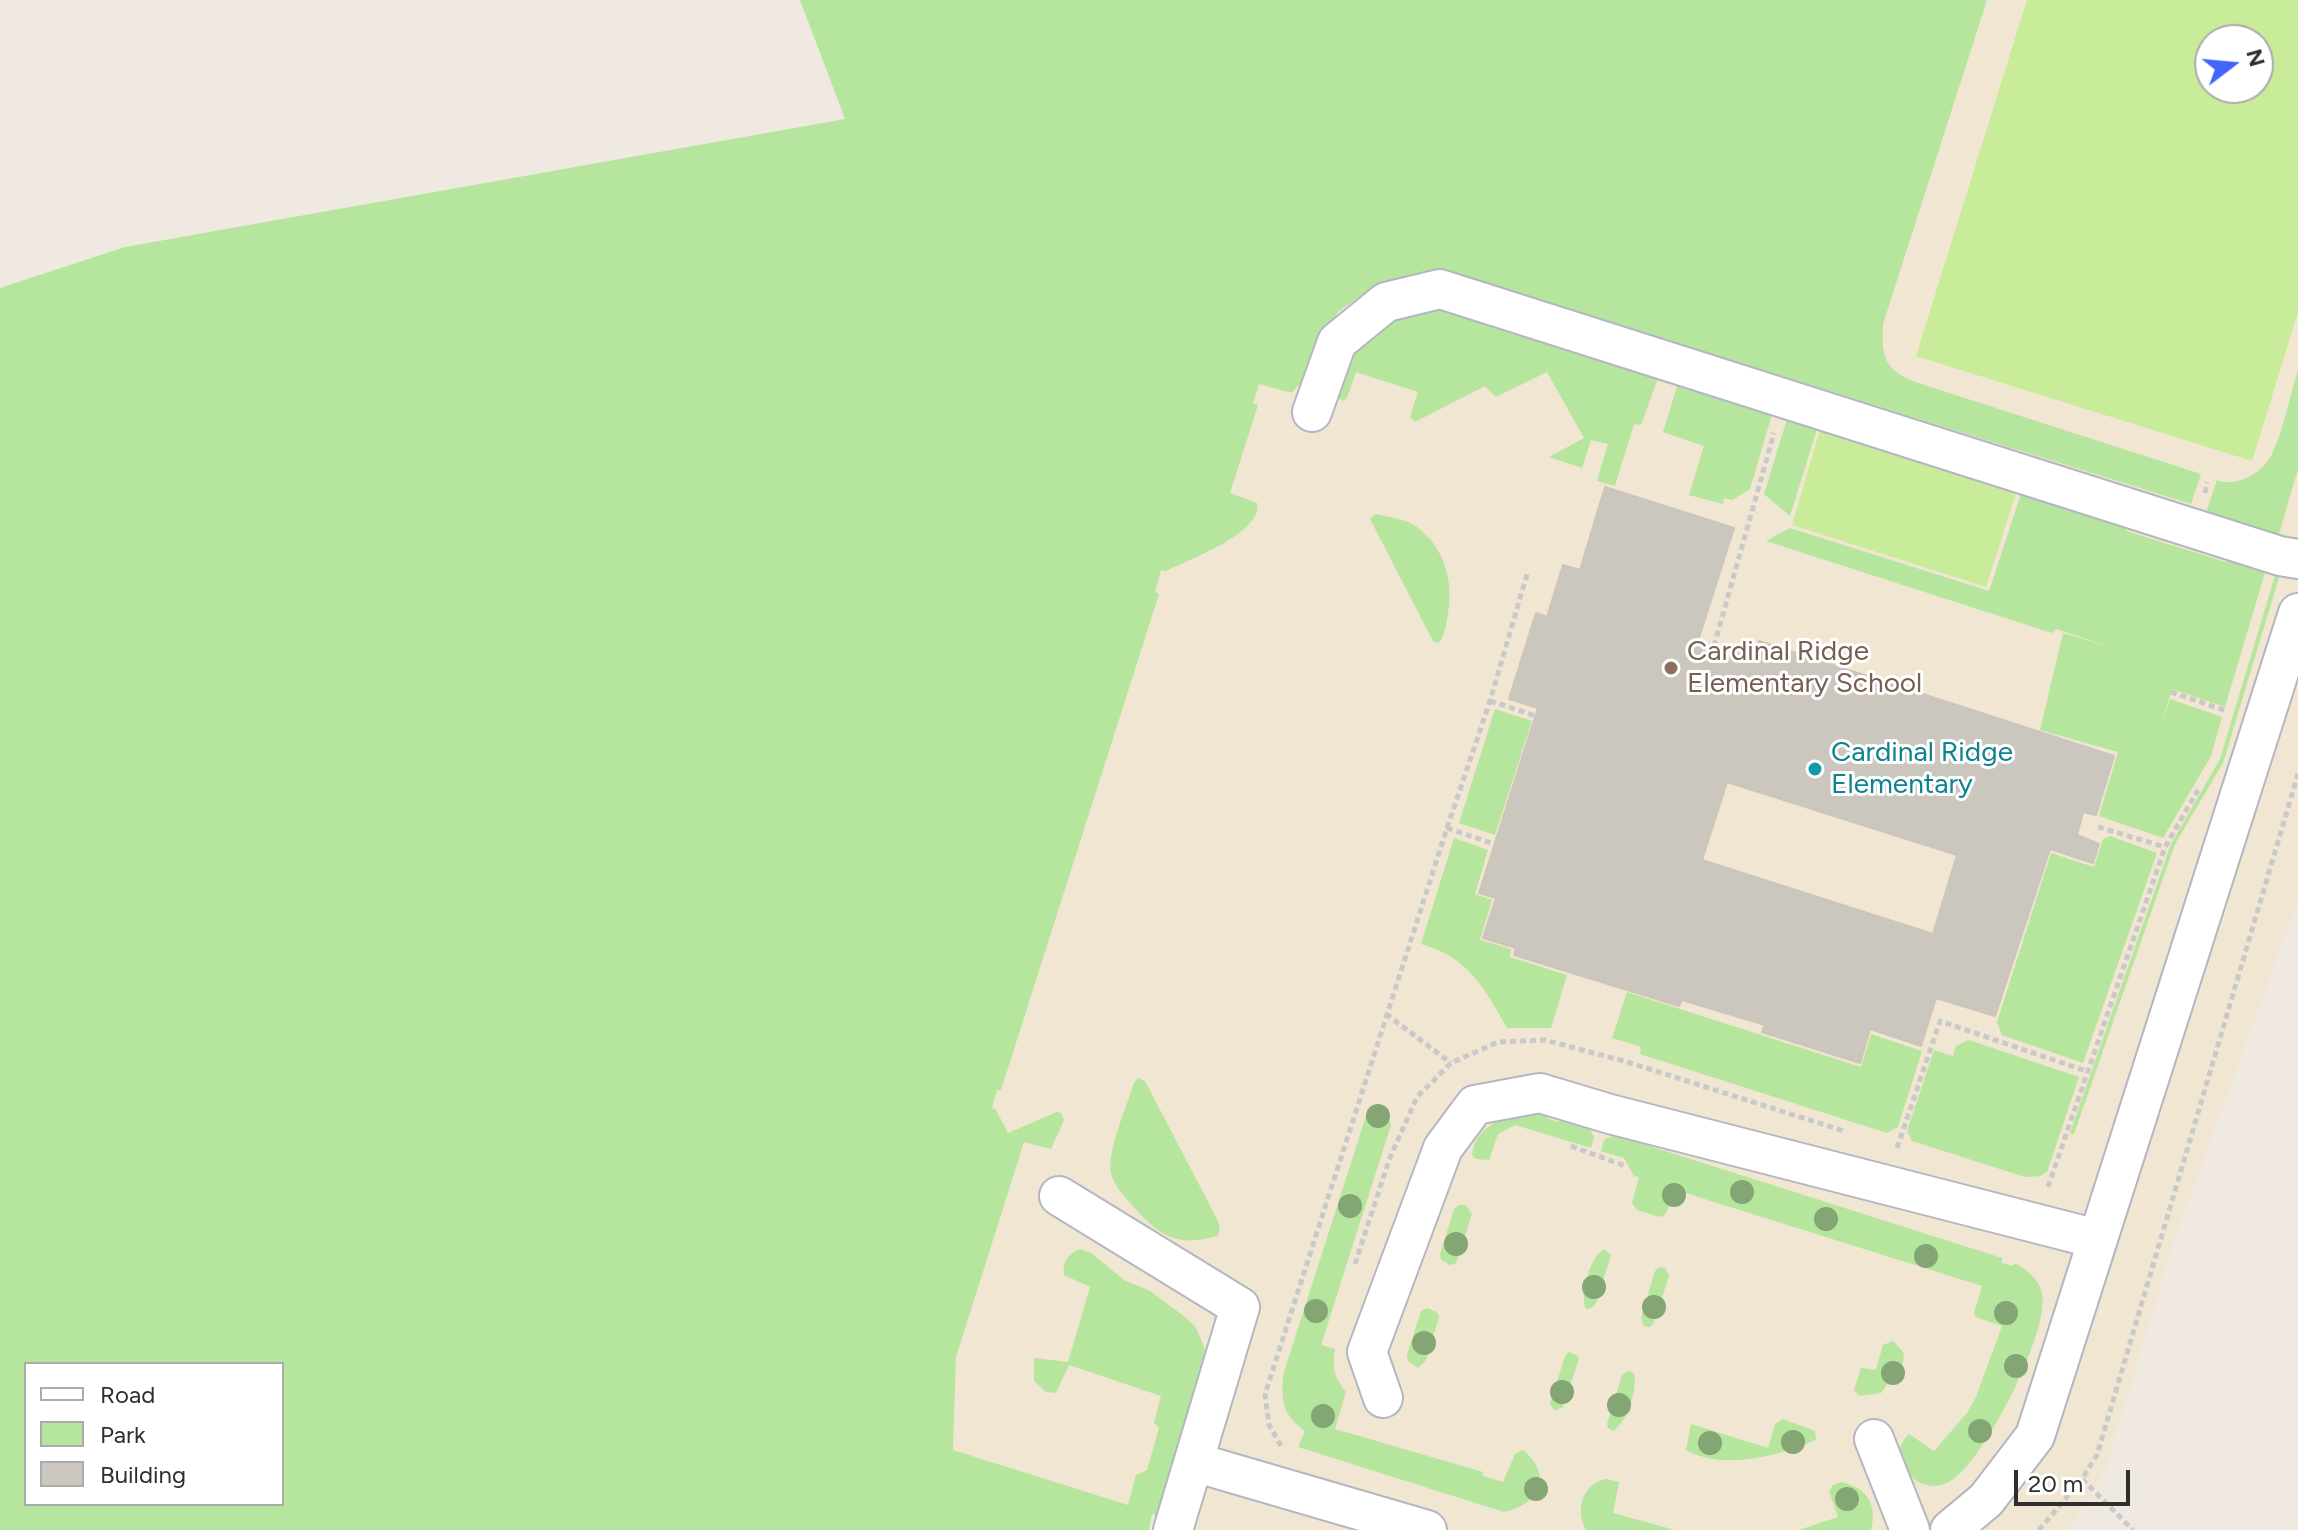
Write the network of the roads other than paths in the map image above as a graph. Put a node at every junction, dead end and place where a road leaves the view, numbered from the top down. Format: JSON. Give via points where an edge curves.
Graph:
{"nodes":[{"id":1,"x":1312,"y":412,"type":"dead end"},
{"id":2,"x":2298,"y":559,"type":"edge"},
{"id":3,"x":2298,"y":613,"type":"edge"},
{"id":4,"x":1059,"y":1196,"type":"dead end"},
{"id":5,"x":2097,"y":1239,"type":"junction"},
{"id":6,"x":1383,"y":1398,"type":"dead end"},
{"id":7,"x":1874,"y":1439,"type":"dead end"},
{"id":8,"x":1194,"y":1462,"type":"junction"},
{"id":9,"x":1173,"y":1530,"type":"edge"},
{"id":10,"x":1427,"y":1530,"type":"edge"},
{"id":11,"x":1910,"y":1530,"type":"edge"},
{"id":12,"x":1950,"y":1530,"type":"edge"}],
"edges":[{"from":1,"to":2,"type":"lane","via":[[1337,342],[1386,302],[1440,289]]},
{"from":3,"to":5,"type":"lane"},
{"from":4,"to":8,"type":"lane","via":[[1240,1307]]},
{"from":5,"to":6,"type":"lane","via":[[1540,1093],[1475,1105],[1443,1148],[1367,1352]]},
{"from":5,"to":12,"type":"lane","via":[[2035,1436],[1986,1500]]},
{"from":7,"to":11,"type":"lane"},
{"from":8,"to":9,"type":"lane"},
{"from":8,"to":10,"type":"lane"}]}
